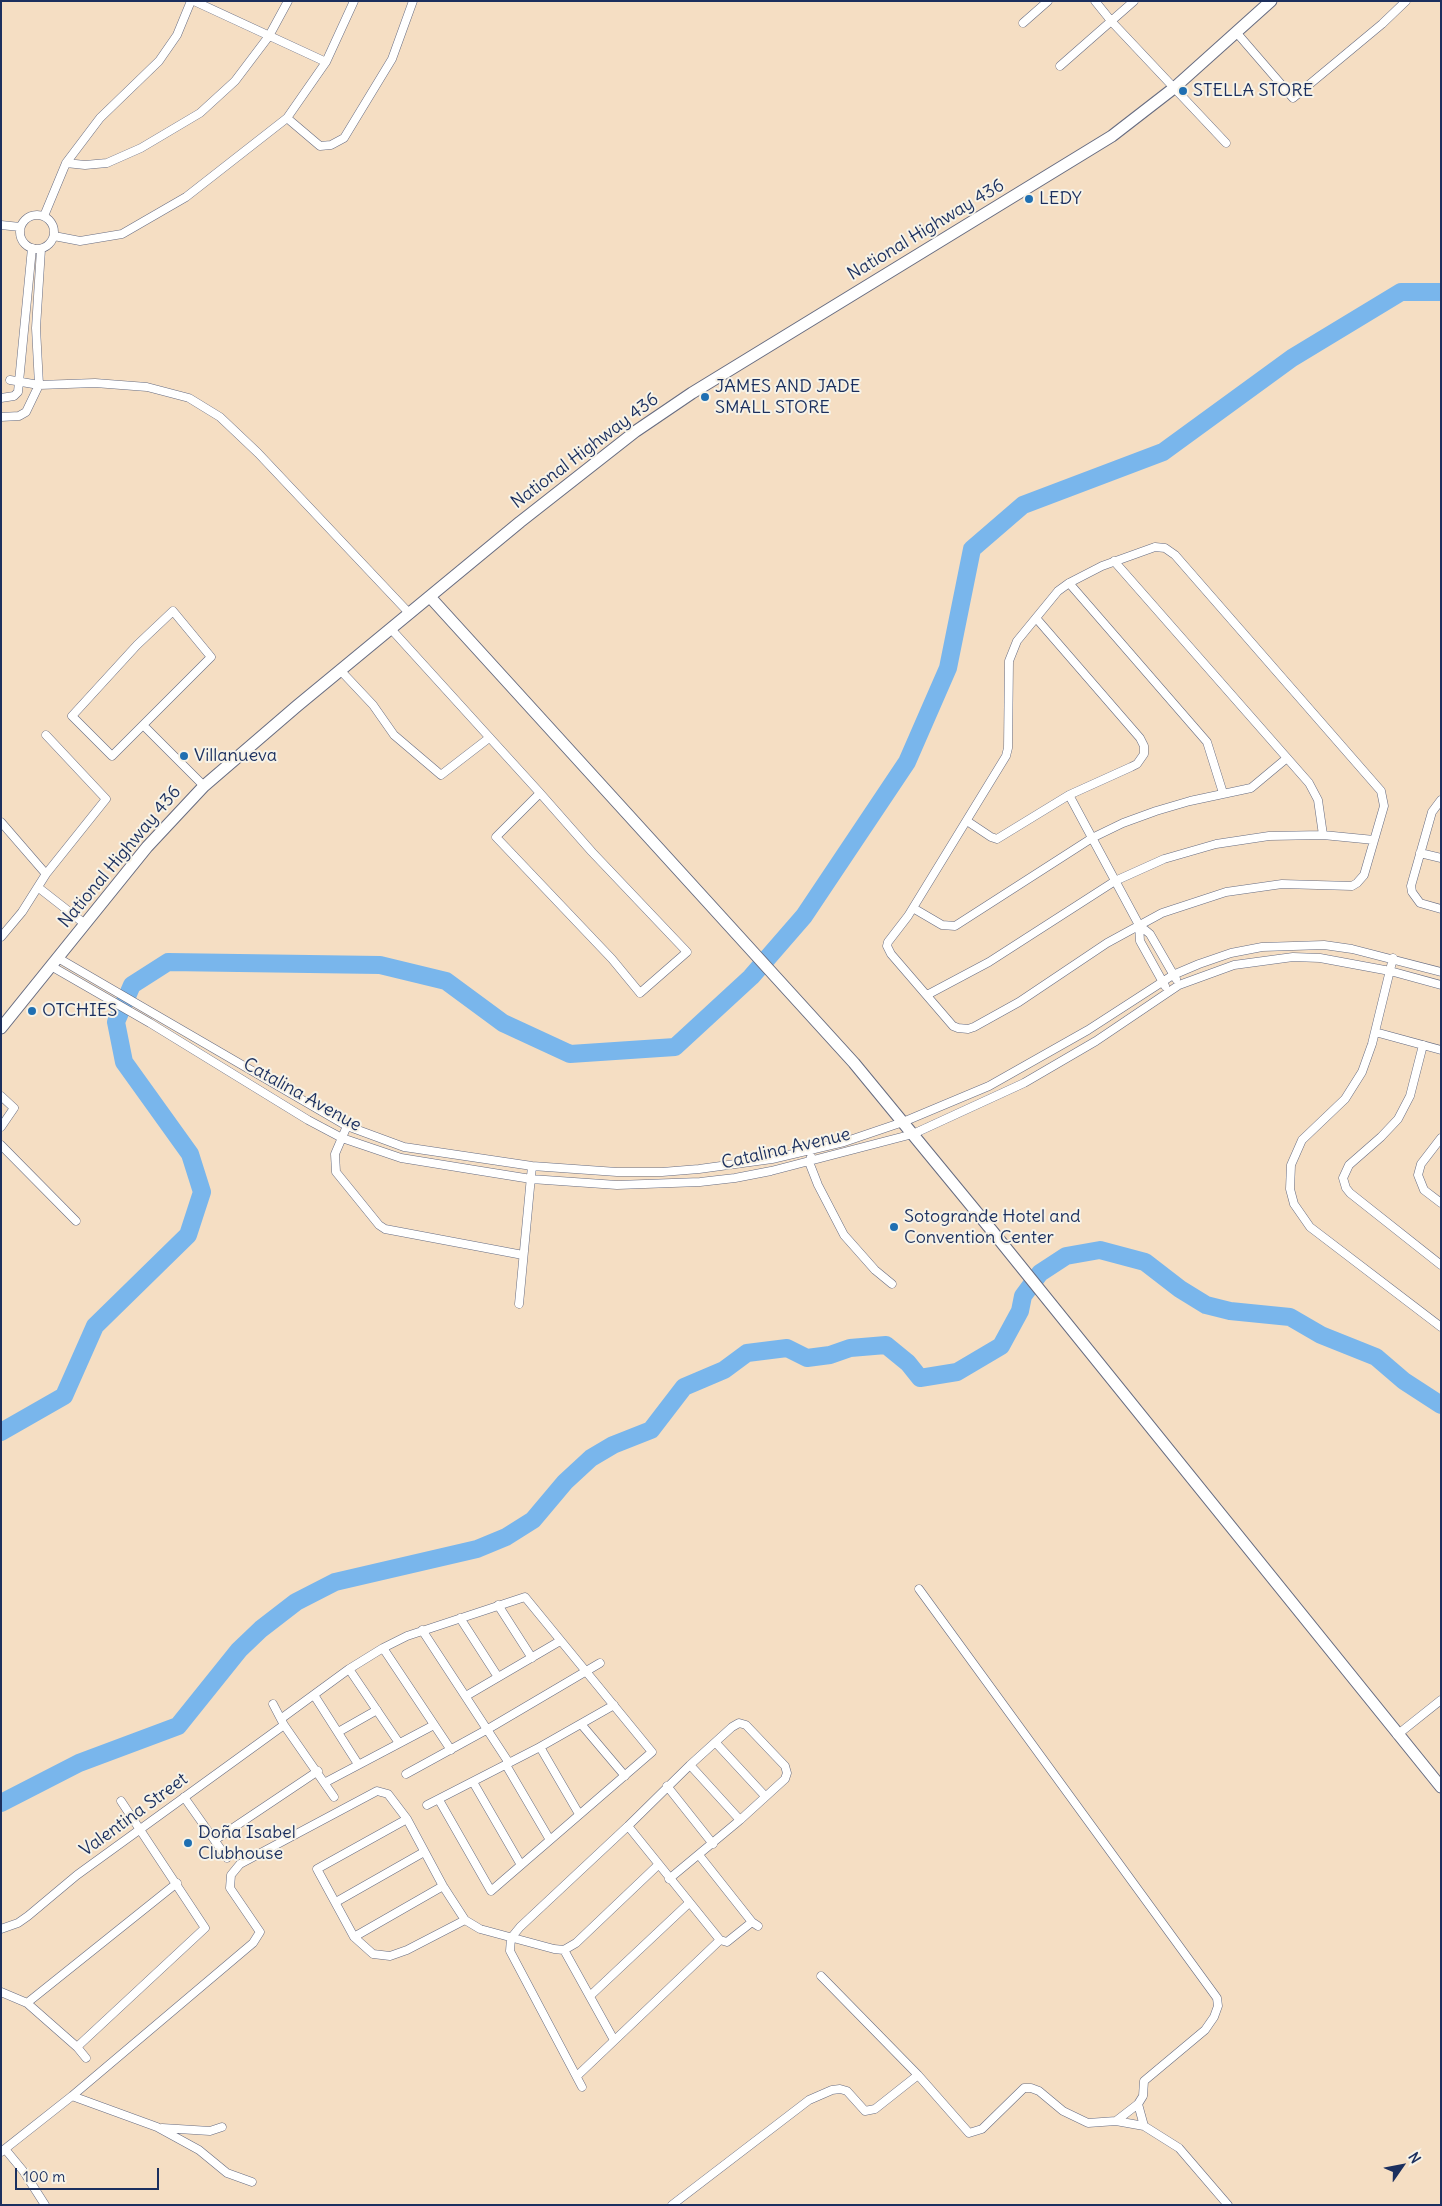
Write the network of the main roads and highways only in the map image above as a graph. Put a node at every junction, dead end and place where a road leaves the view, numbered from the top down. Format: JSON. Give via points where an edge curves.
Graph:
{"nodes":[{"id":1,"x":1271,"y":1,"type":"edge"},
{"id":2,"x":430,"y":597,"type":"junction"},
{"id":3,"x":4,"y":1021,"type":"edge"},
{"id":4,"x":1441,"y":1787,"type":"edge"}],
"edges":[{"from":1,"to":2,"type":"main road","name":"National Highway 436","via":[[1174,88],[1112,136],[724,372],[644,426],[527,516]]},
{"from":2,"to":3,"type":"main road","name":"National Highway 436","via":[[204,786],[147,847]]},
{"from":2,"to":4,"type":"main road","via":[[854,1064]]}]}
